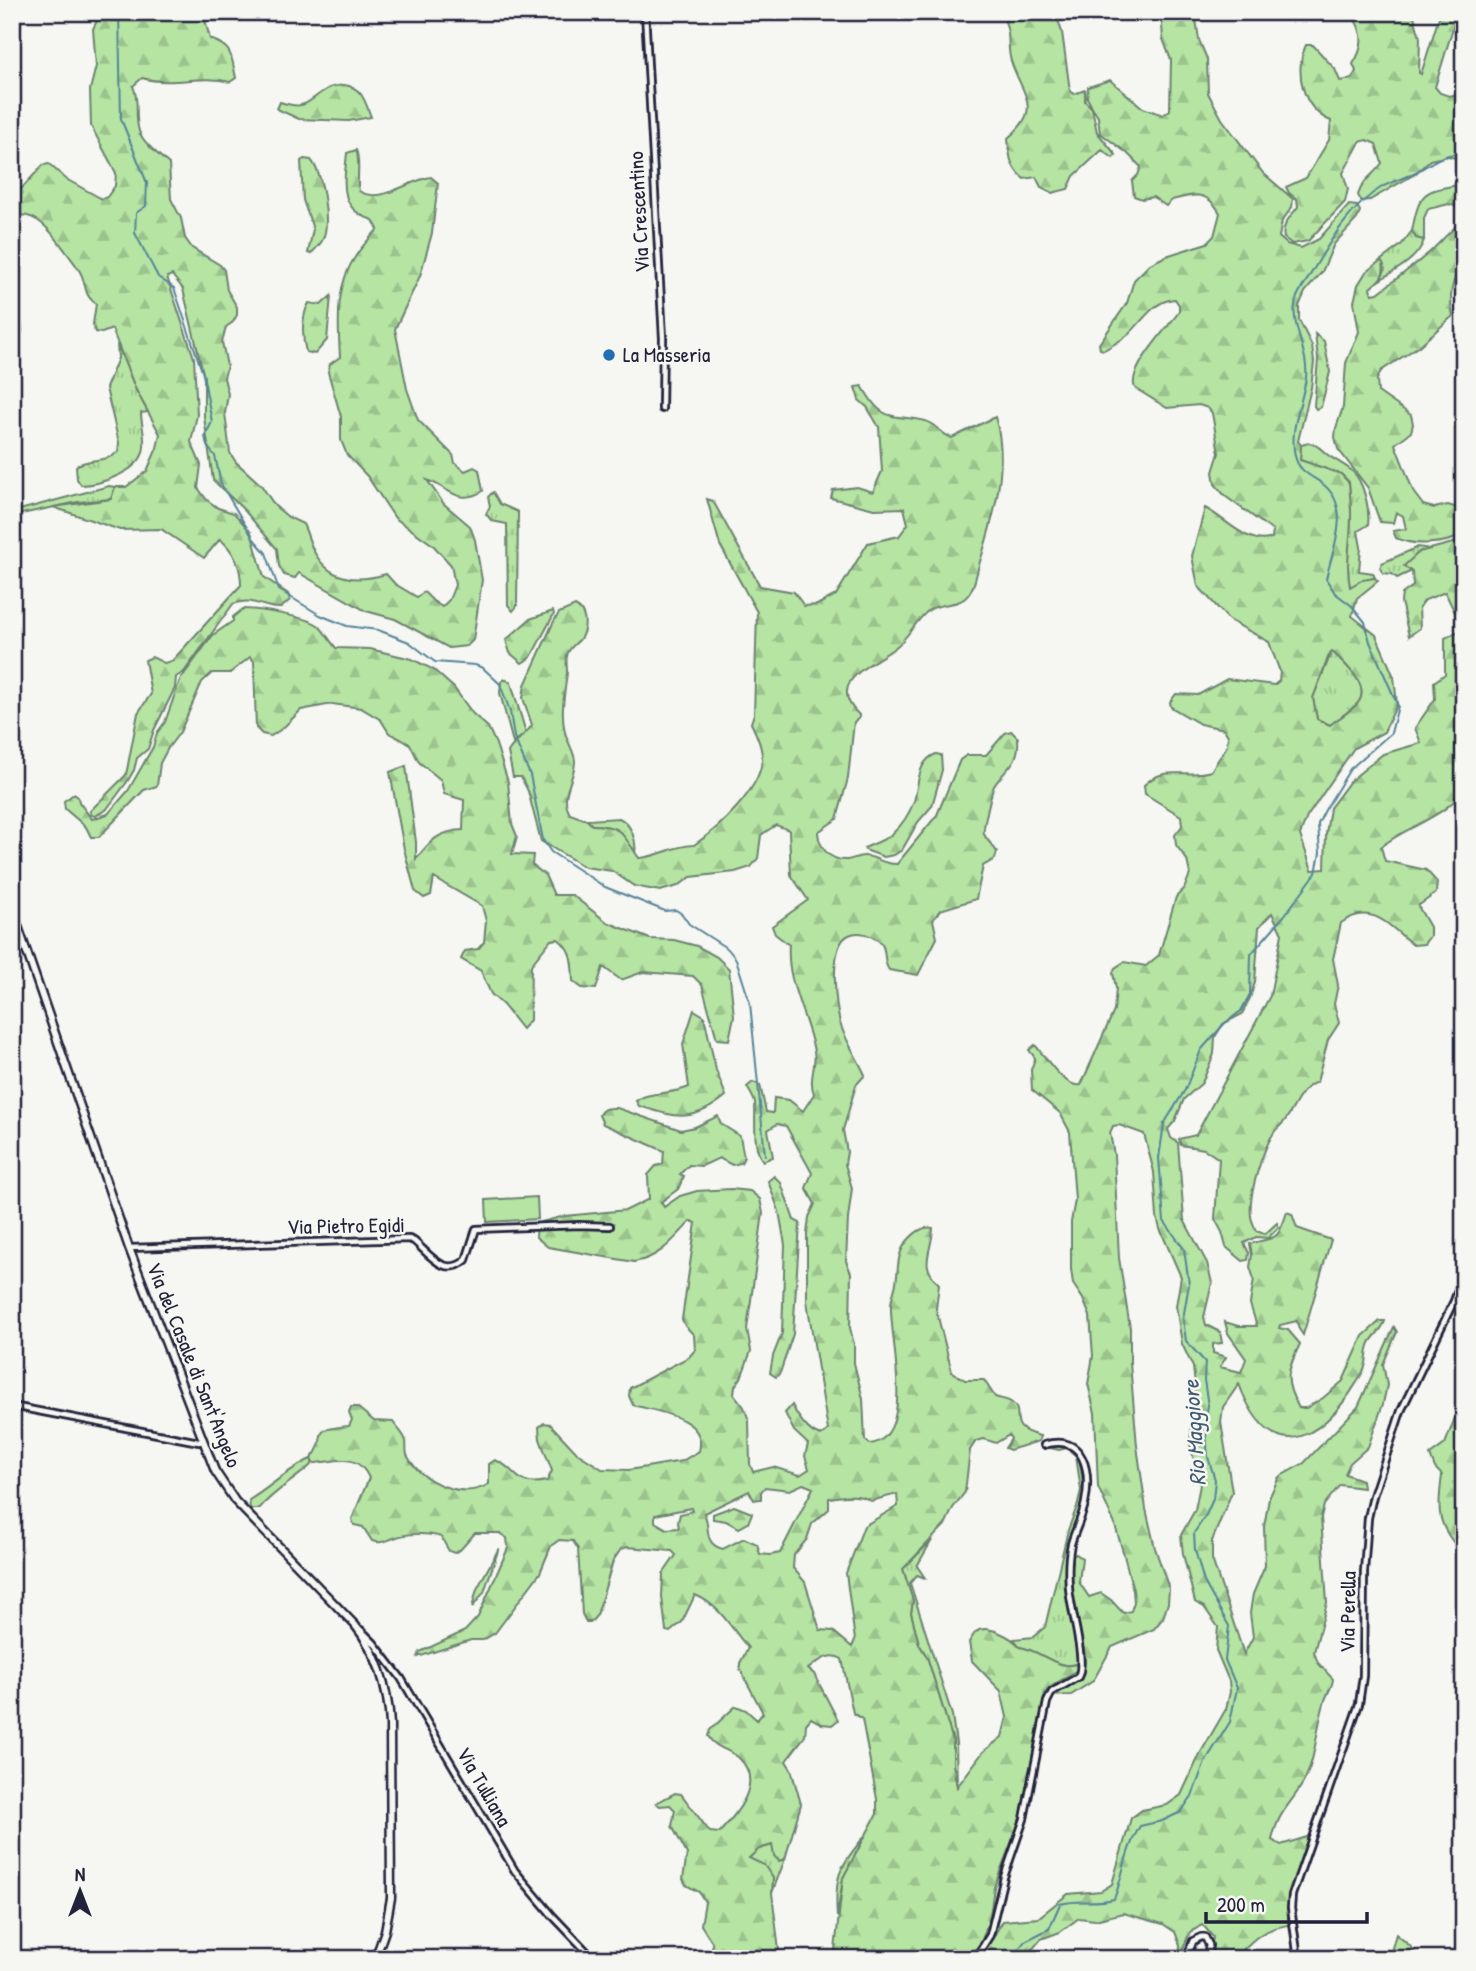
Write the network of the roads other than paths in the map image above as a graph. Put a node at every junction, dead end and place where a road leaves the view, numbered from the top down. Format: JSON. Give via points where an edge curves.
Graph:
{"nodes":[{"id":1,"x":645,"y":12,"type":"edge"},
{"id":2,"x":662,"y":409,"type":"dead end"},
{"id":3,"x":12,"y":909,"type":"edge"},
{"id":4,"x":611,"y":1226,"type":"dead end"},
{"id":5,"x":129,"y":1248,"type":"junction"},
{"id":6,"x":1464,"y":1273,"type":"edge"},
{"id":7,"x":12,"y":1406,"type":"edge"},
{"id":8,"x":202,"y":1441,"type":"junction"},
{"id":9,"x":1044,"y":1445,"type":"dead end"},
{"id":10,"x":355,"y":1626,"type":"junction"},
{"id":11,"x":375,"y":1959,"type":"edge"},
{"id":12,"x":594,"y":1959,"type":"edge"},
{"id":13,"x":975,"y":1959,"type":"edge"},
{"id":14,"x":1186,"y":1959,"type":"edge"},
{"id":15,"x":1207,"y":1959,"type":"edge"},
{"id":16,"x":1298,"y":1959,"type":"edge"}],
"edges":[{"from":1,"to":2,"type":"street","name":"Via Crescentino","via":[[663,338]]},
{"from":3,"to":5,"type":"main road","name":"Via del Casale di Sant'Angelo"},
{"from":4,"to":5,"type":"street","name":"Via Pietro Egidi","via":[[476,1229],[466,1261],[448,1268],[409,1239]]},
{"from":5,"to":8,"type":"main road","name":"Via del Casale di Sant'Angelo"},
{"from":6,"to":16,"type":"street","name":"Via Perella","via":[[1401,1411],[1373,1496],[1364,1572],[1361,1695],[1292,1895]]},
{"from":7,"to":8,"type":"street"},
{"from":8,"to":10,"type":"main road","name":"Via del Casale di Sant'Angelo","via":[[235,1501]]},
{"from":9,"to":13,"type":"street","via":[[1073,1445],[1084,1466],[1085,1503],[1069,1561],[1071,1611],[1082,1666],[1074,1680],[1049,1696],[1024,1819],[990,1936]]},
{"from":10,"to":11,"type":"main road","name":"Via del Casale di Sant'Angelo","via":[[378,1665],[390,1724],[391,1898],[386,1931]]},
{"from":10,"to":12,"type":"street","name":"Via Tulliana","via":[[401,1678],[515,1871]]},
{"from":14,"to":15,"type":"street","via":[[1193,1941],[1201,1937],[1208,1941]]}]}
